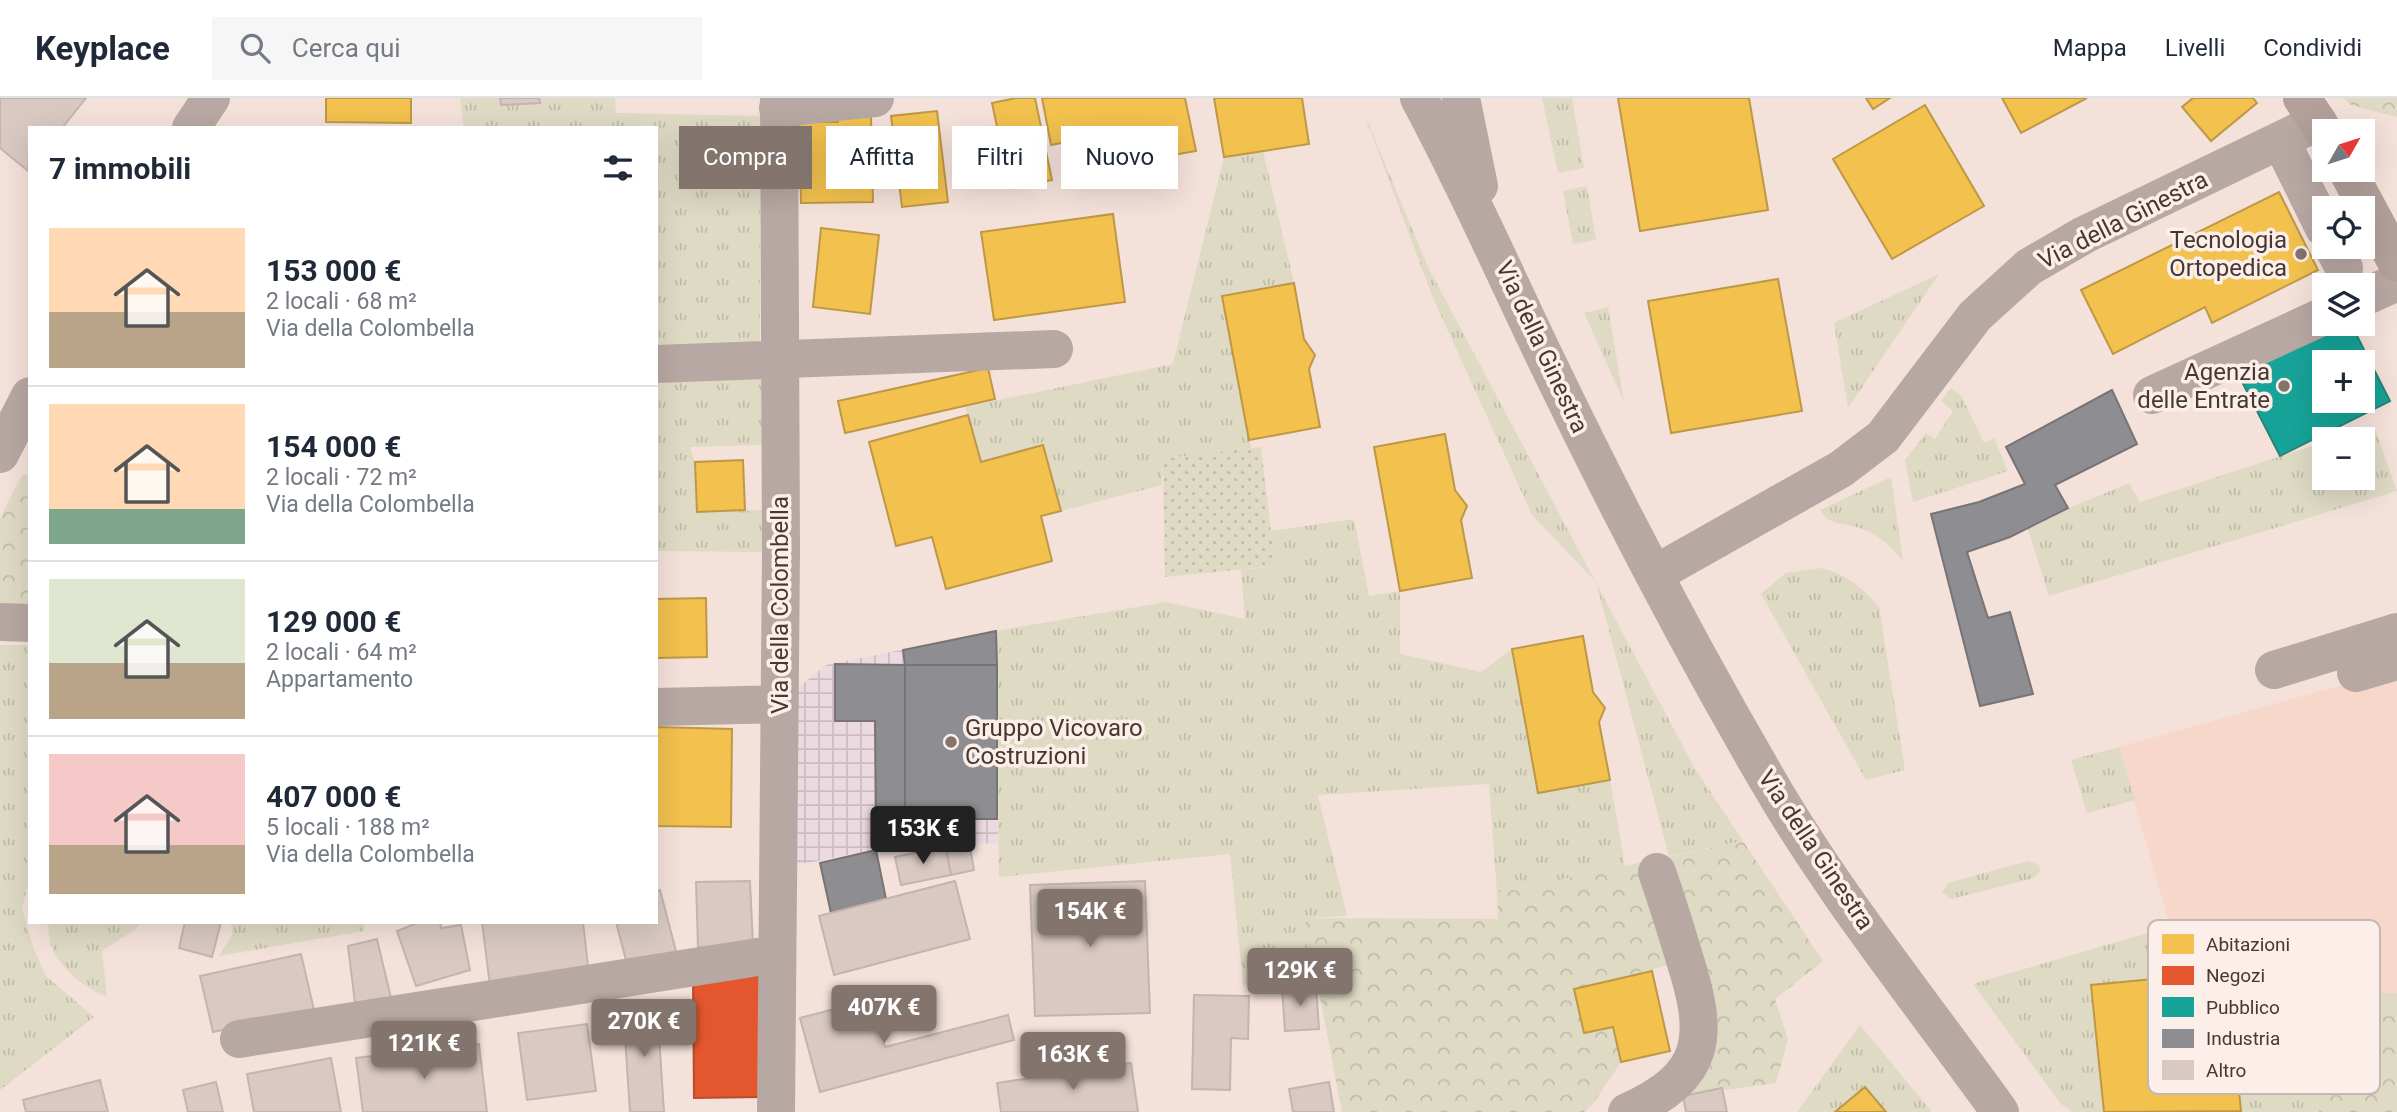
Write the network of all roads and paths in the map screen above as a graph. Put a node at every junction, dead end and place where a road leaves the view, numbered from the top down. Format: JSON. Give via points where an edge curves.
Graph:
{"nodes":[{"id":1,"x":211,"y":98,"type":"edge"},
{"id":2,"x":876,"y":98,"type":"edge"},
{"id":3,"x":1419,"y":98,"type":"edge"},
{"id":4,"x":1461,"y":98,"type":"edge"},
{"id":5,"x":778,"y":103,"type":"edge"},
{"id":6,"x":2315,"y":117,"type":"edge"},
{"id":7,"x":192,"y":126,"type":"edge"},
{"id":8,"x":2281,"y":141,"type":"junction"},
{"id":9,"x":2353,"y":182,"type":"edge"},
{"id":10,"x":2312,"y":204,"type":"edge"},
{"id":11,"x":1489,"y":233,"type":"junction"},
{"id":12,"x":2397,"y":263,"type":"edge"},
{"id":13,"x":2347,"y":271,"type":"edge"},
{"id":14,"x":2397,"y":282,"type":"edge"},
{"id":15,"x":2312,"y":322,"type":"edge"},
{"id":16,"x":1054,"y":349,"type":"dead end"},
{"id":17,"x":779,"y":360,"type":"junction"},
{"id":18,"x":658,"y":364,"type":"edge"},
{"id":19,"x":2152,"y":395,"type":"dead end"},
{"id":20,"x":28,"y":400,"type":"edge"},
{"id":21,"x":0,"y":454,"type":"edge"},
{"id":22,"x":1655,"y":574,"type":"junction"},
{"id":23,"x":0,"y":622,"type":"edge"},
{"id":24,"x":28,"y":623,"type":"edge"},
{"id":25,"x":2397,"y":632,"type":"edge"},
{"id":26,"x":2397,"y":661,"type":"edge"},
{"id":27,"x":2274,"y":670,"type":"dead end"},
{"id":28,"x":2356,"y":673,"type":"dead end"},
{"id":29,"x":780,"y":704,"type":"junction"},
{"id":30,"x":658,"y":707,"type":"edge"},
{"id":31,"x":1657,"y":872,"type":"dead end"},
{"id":32,"x":777,"y":954,"type":"junction"},
{"id":33,"x":239,"y":1039,"type":"dead end"},
{"id":34,"x":776,"y":1112,"type":"edge"},
{"id":35,"x":1627,"y":1112,"type":"edge"},
{"id":36,"x":2000,"y":1112,"type":"edge"}],
"edges":[{"from":1,"to":7,"type":"street"},
{"from":2,"to":5,"type":"street"},
{"from":3,"to":11,"type":"street","name":"Via della Ginestra"},
{"from":4,"to":11,"type":"street","name":"Via della Ginestra"},
{"from":5,"to":17,"type":"street","name":"Via della Colombella"},
{"from":6,"to":8,"type":"street","name":"Via della Ginestra"},
{"from":8,"to":10,"type":"street"},
{"from":8,"to":22,"type":"street","name":"Via della Ginestra","via":[[2084,235],[2029,267],[1975,316],[1883,437],[1841,469]]},
{"from":9,"to":12,"type":"main road"},
{"from":11,"to":22,"type":"street","name":"Via della Ginestra","via":[[1555,378]]},
{"from":13,"to":14,"type":"street"},
{"from":15,"to":19,"type":"street"},
{"from":16,"to":17,"type":"street"},
{"from":17,"to":18,"type":"street"},
{"from":17,"to":29,"type":"street","name":"Via della Colombella"},
{"from":20,"to":21,"type":"street"},
{"from":22,"to":36,"type":"street","name":"Via della Ginestra","via":[[1789,814]]},
{"from":23,"to":24,"type":"street"},
{"from":25,"to":27,"type":"street"},
{"from":26,"to":28,"type":"street"},
{"from":29,"to":30,"type":"street"},
{"from":29,"to":32,"type":"street","name":"Via della Colombella"},
{"from":31,"to":35,"type":"street","via":[[1696,997],[1699,1040],[1692,1060],[1675,1080],[1656,1097]]},
{"from":32,"to":33,"type":"street"},
{"from":32,"to":34,"type":"street","name":"Via della Colombella"}]}
